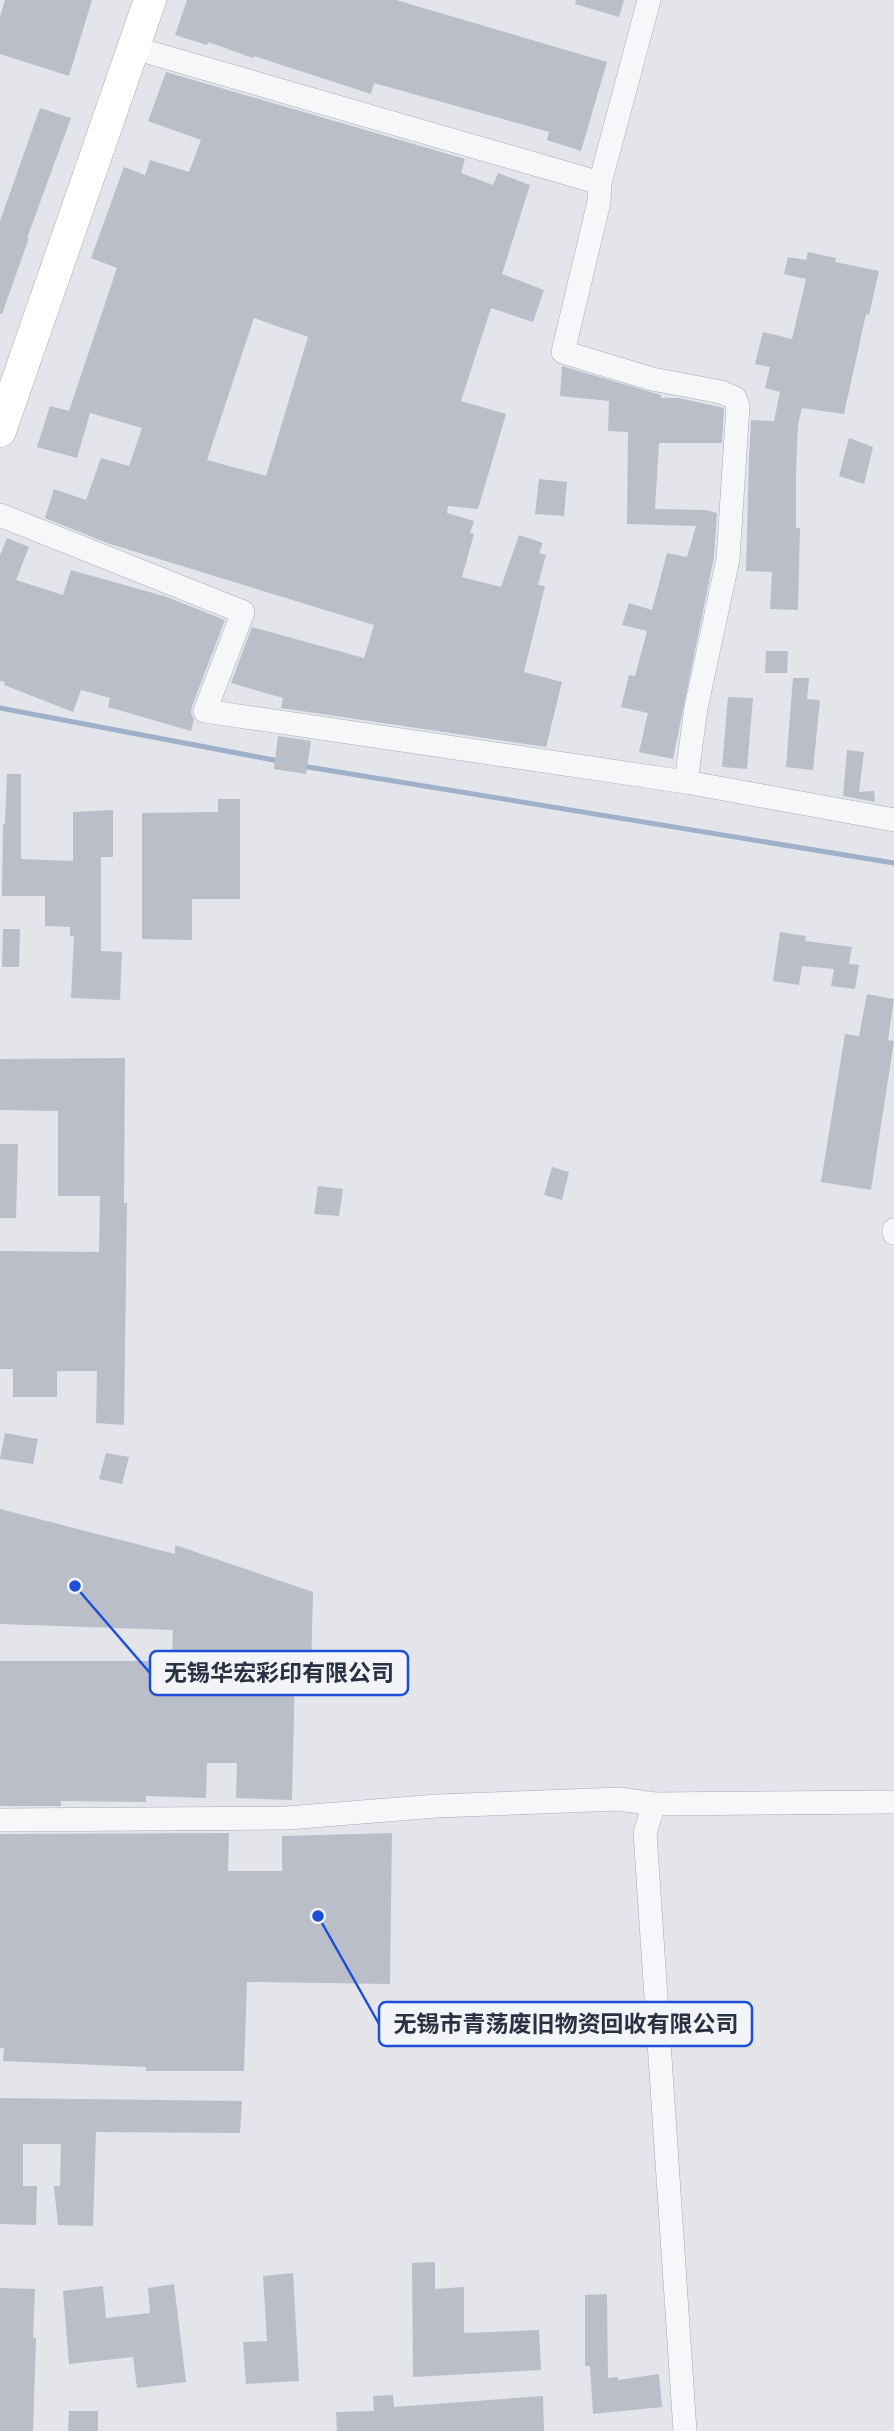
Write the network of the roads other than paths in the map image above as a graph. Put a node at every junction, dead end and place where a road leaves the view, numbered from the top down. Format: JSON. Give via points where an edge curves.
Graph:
{"nodes":[{"id":1,"x":150,"y":0,"type":"edge"},
{"id":2,"x":649,"y":0,"type":"edge"},
{"id":3,"x":134,"y":48,"type":"junction"},
{"id":4,"x":600,"y":183,"type":"junction"},
{"id":5,"x":0,"y":431,"type":"edge"},
{"id":6,"x":0,"y":515,"type":"edge"},
{"id":7,"x":686,"y":782,"type":"junction"},
{"id":8,"x":894,"y":820,"type":"edge"},
{"id":9,"x":894,"y":1802,"type":"edge"},
{"id":10,"x":654,"y":1804,"type":"junction"},
{"id":11,"x":0,"y":1820,"type":"edge"},
{"id":12,"x":685,"y":2431,"type":"edge"}],
"edges":[{"from":1,"to":3,"type":"street"},
{"from":2,"to":4,"type":"street"},
{"from":3,"to":4,"type":"street"},
{"from":3,"to":5,"type":"street"},
{"from":4,"to":7,"type":"street","via":[[563,352],[652,379],[721,392],[734,398],[738,406],[729,559],[696,708]]},
{"from":6,"to":7,"type":"street","via":[[243,612],[205,711]]},
{"from":7,"to":8,"type":"street"},
{"from":9,"to":10,"type":"street"},
{"from":10,"to":11,"type":"street","via":[[618,1799],[287,1818]]},
{"from":10,"to":12,"type":"street","via":[[645,1833]]}]}
